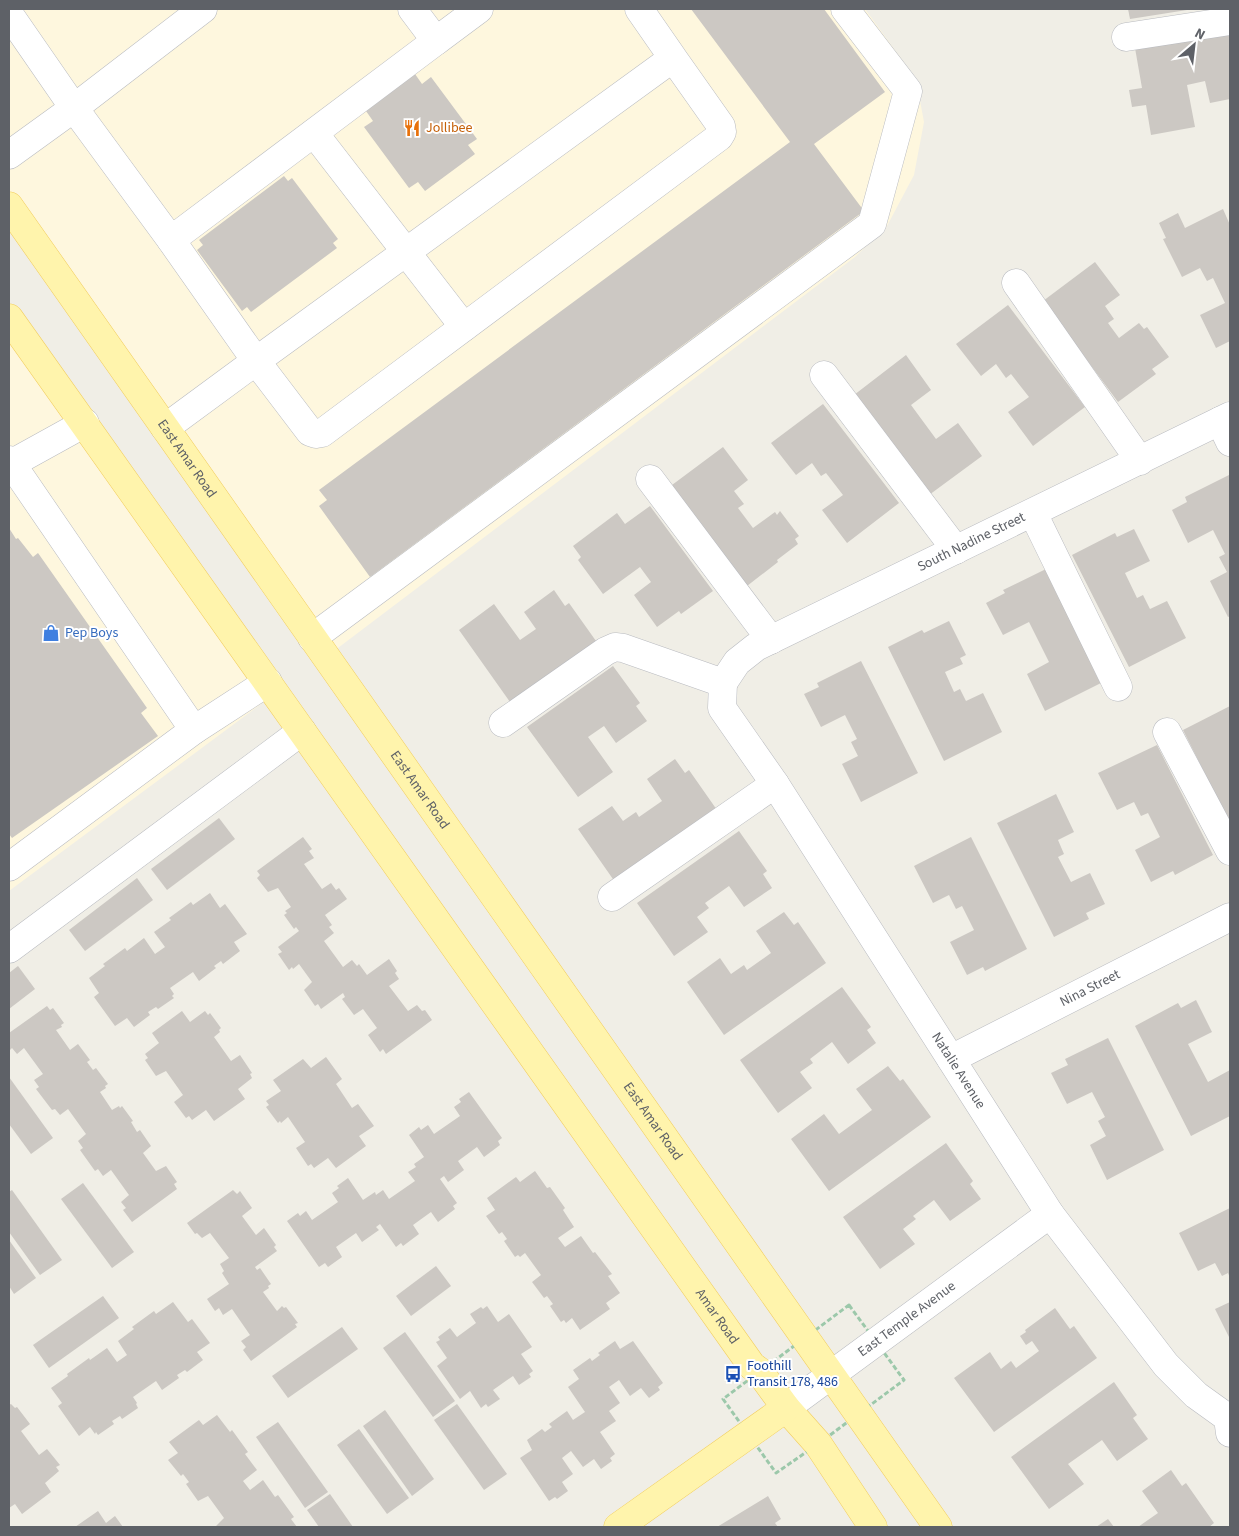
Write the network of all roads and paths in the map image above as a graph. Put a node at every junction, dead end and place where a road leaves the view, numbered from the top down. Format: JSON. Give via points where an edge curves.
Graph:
{"nodes":[{"id":1,"x":203,"y":9,"type":"edge"},
{"id":2,"x":412,"y":9,"type":"edge"},
{"id":3,"x":478,"y":9,"type":"edge"},
{"id":4,"x":638,"y":9,"type":"edge"},
{"id":5,"x":845,"y":9,"type":"edge"},
{"id":6,"x":9,"y":14,"type":"edge"},
{"id":7,"x":1230,"y":21,"type":"edge"},
{"id":8,"x":1126,"y":37,"type":"dead end"},
{"id":9,"x":436,"y":41,"type":"junction"},
{"id":10,"x":672,"y":58,"type":"junction"},
{"id":11,"x":74,"y":108,"type":"junction"},
{"id":12,"x":314,"y":133,"type":"junction"},
{"id":13,"x":9,"y":155,"type":"edge"},
{"id":14,"x":9,"y":206,"type":"edge"},
{"id":15,"x":171,"y":240,"type":"junction"},
{"id":16,"x":406,"y":252,"type":"junction"},
{"id":17,"x":1016,"y":283,"type":"dead end"},
{"id":18,"x":9,"y":318,"type":"edge"},
{"id":19,"x":464,"y":327,"type":"junction"},
{"id":20,"x":256,"y":361,"type":"junction"},
{"id":21,"x":824,"y":375,"type":"dead end"},
{"id":22,"x":85,"y":423,"type":"junction"},
{"id":23,"x":1227,"y":426,"type":"edge"},
{"id":24,"x":164,"y":428,"type":"junction"},
{"id":25,"x":1140,"y":461,"type":"junction"},
{"id":26,"x":10,"y":463,"type":"edge"},
{"id":27,"x":650,"y":479,"type":"dead end"},
{"id":28,"x":1033,"y":513,"type":"junction"},
{"id":29,"x":956,"y":550,"type":"junction"},
{"id":30,"x":312,"y":638,"type":"junction"},
{"id":31,"x":771,"y":640,"type":"junction"},
{"id":32,"x":268,"y":682,"type":"junction"},
{"id":33,"x":723,"y":683,"type":"junction"},
{"id":34,"x":1118,"y":687,"type":"dead end"},
{"id":35,"x":503,"y":723,"type":"dead end"},
{"id":36,"x":194,"y":730,"type":"junction"},
{"id":37,"x":302,"y":731,"type":"junction"},
{"id":38,"x":1168,"y":732,"type":"dead end"},
{"id":39,"x":775,"y":784,"type":"junction"},
{"id":40,"x":1230,"y":851,"type":"edge"},
{"id":41,"x":9,"y":867,"type":"edge"},
{"id":42,"x":612,"y":897,"type":"dead end"},
{"id":43,"x":1230,"y":917,"type":"edge"},
{"id":44,"x":9,"y":949,"type":"edge"},
{"id":45,"x":952,"y":1059,"type":"junction"},
{"id":46,"x":1050,"y":1214,"type":"junction"},
{"id":47,"x":831,"y":1374,"type":"junction"},
{"id":48,"x":786,"y":1408,"type":"junction"},
{"id":49,"x":1230,"y":1423,"type":"edge"},
{"id":50,"x":935,"y":1524,"type":"edge"},
{"id":51,"x":618,"y":1527,"type":"edge"},
{"id":52,"x":874,"y":1527,"type":"edge"}],
"edges":[{"from":1,"to":11,"type":"street"},
{"from":2,"to":9,"type":"street"},
{"from":3,"to":9,"type":"street"},
{"from":4,"to":10,"type":"street"},
{"from":5,"to":30,"type":"street","via":[[908,91],[872,224]]},
{"from":6,"to":11,"type":"street"},
{"from":7,"to":8,"type":"street"},
{"from":9,"to":12,"type":"street"},
{"from":10,"to":16,"type":"street"},
{"from":10,"to":19,"type":"street","via":[[721,126],[719,138]]},
{"from":11,"to":13,"type":"street"},
{"from":11,"to":15,"type":"street"},
{"from":12,"to":15,"type":"street"},
{"from":12,"to":16,"type":"street"},
{"from":14,"to":24,"type":"main road","name":"East Amar Road"},
{"from":15,"to":20,"type":"street"},
{"from":16,"to":19,"type":"street"},
{"from":16,"to":20,"type":"street"},
{"from":17,"to":25,"type":"street"},
{"from":18,"to":22,"type":"main road"},
{"from":19,"to":20,"type":"street","via":[[322,433],[316,434],[310,432]]},
{"from":20,"to":24,"type":"street"},
{"from":21,"to":29,"type":"street"},
{"from":22,"to":26,"type":"street"},
{"from":22,"to":32,"type":"main road"},
{"from":23,"to":25,"type":"street","name":"South Nadine Street"},
{"from":24,"to":30,"type":"main road","name":"East Amar Road"},
{"from":25,"to":28,"type":"street","name":"South Nadine Street"},
{"from":26,"to":36,"type":"street"},
{"from":27,"to":31,"type":"street"},
{"from":28,"to":29,"type":"street","name":"South Nadine Street"},
{"from":28,"to":34,"type":"street"},
{"from":29,"to":31,"type":"street","name":"South Nadine Street"},
{"from":30,"to":47,"type":"main road","name":"East Amar Road"},
{"from":31,"to":33,"type":"street","name":"South Nadine Street","via":[[736,662]]},
{"from":32,"to":36,"type":"street"},
{"from":32,"to":37,"type":"main road"},
{"from":33,"to":35,"type":"street","via":[[615,648],[606,651]]},
{"from":33,"to":39,"type":"street","name":"Natalie Avenue","via":[[722,708]]},
{"from":36,"to":41,"type":"street"},
{"from":37,"to":44,"type":"street"},
{"from":37,"to":48,"type":"main road","name":"Amar Road","via":[[752,1366]]},
{"from":38,"to":40,"type":"street"},
{"from":39,"to":42,"type":"street"},
{"from":39,"to":45,"type":"street","name":"Natalie Avenue"},
{"from":43,"to":45,"type":"street","name":"Nina Street"},
{"from":45,"to":46,"type":"street","name":"Natalie Avenue"},
{"from":46,"to":47,"type":"street","name":"East Temple Avenue"},
{"from":46,"to":49,"type":"street","name":"Natalie Avenue","via":[[1166,1365]]},
{"from":47,"to":48,"type":"street","name":"East Temple Avenue"},
{"from":47,"to":50,"type":"main road"},
{"from":48,"to":51,"type":"main road","name":"East Temple Avenue"},
{"from":48,"to":52,"type":"main road","via":[[818,1444]]}]}
